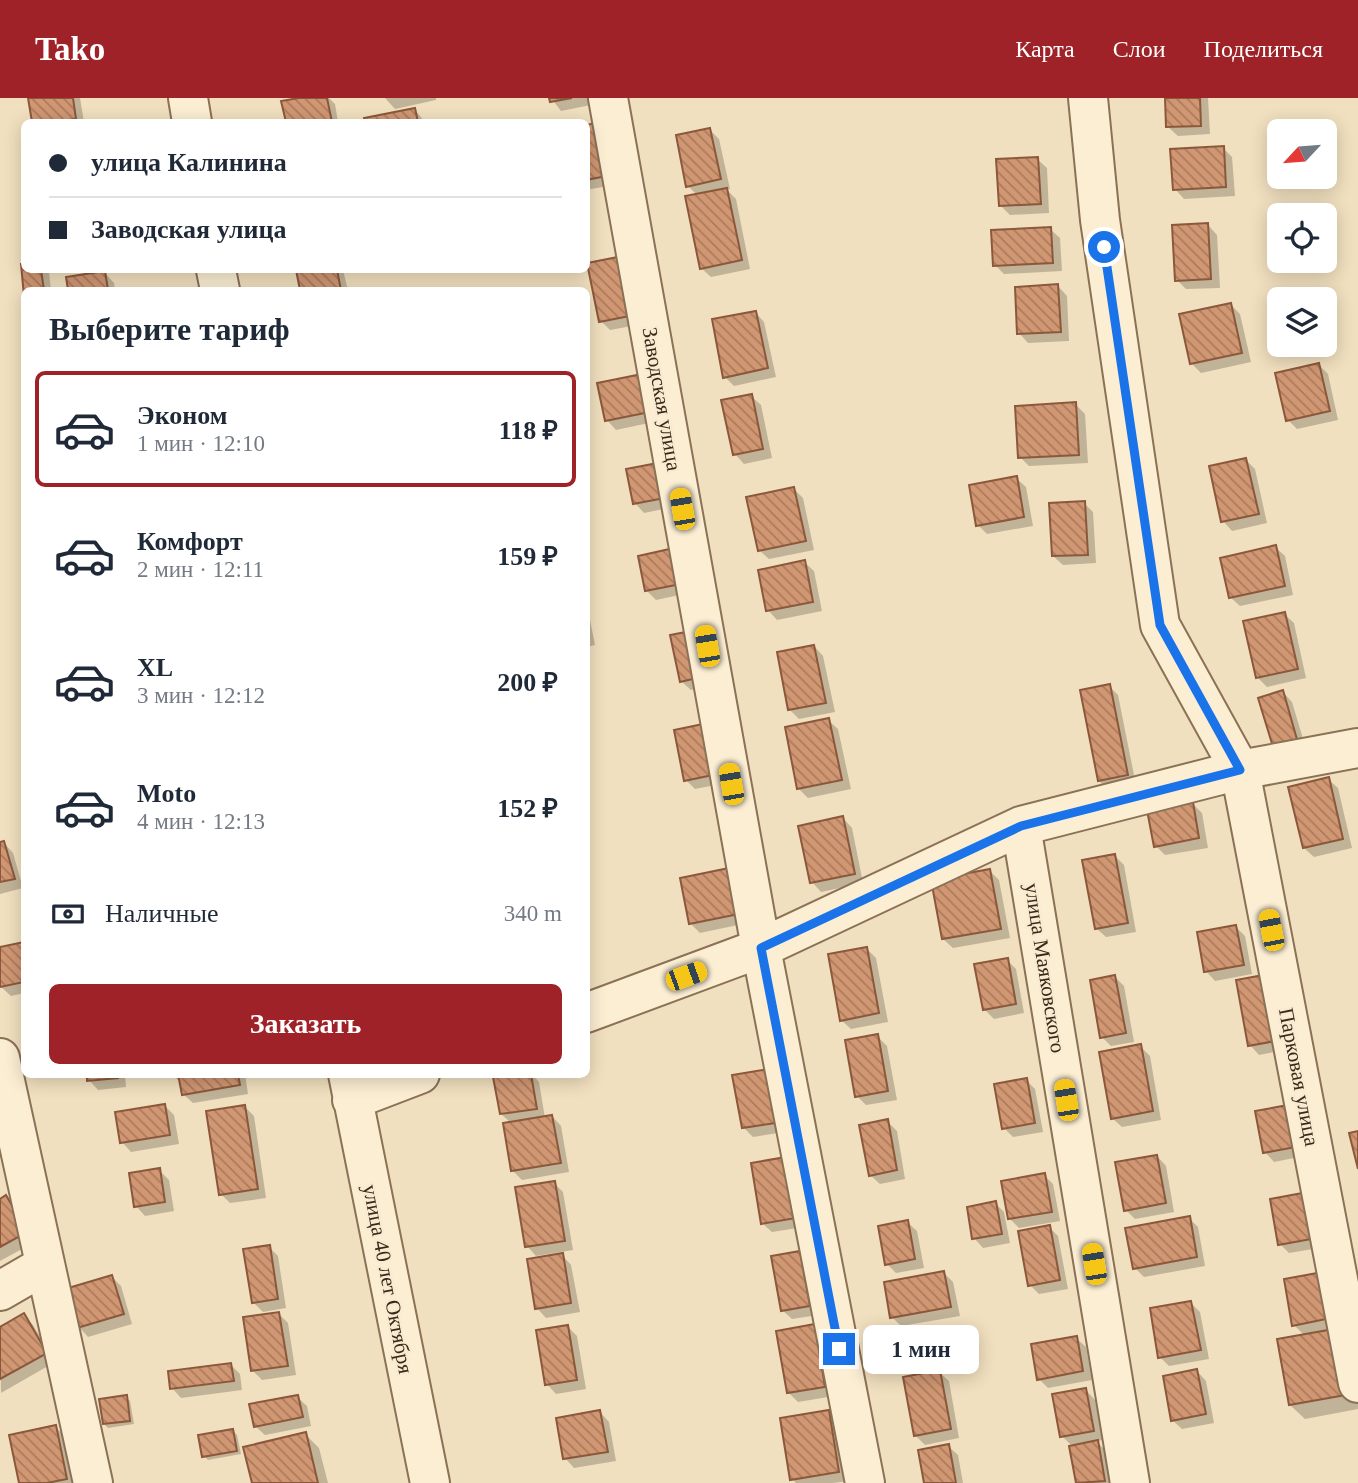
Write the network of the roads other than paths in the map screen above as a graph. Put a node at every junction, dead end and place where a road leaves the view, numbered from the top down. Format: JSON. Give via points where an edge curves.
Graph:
{"nodes":[{"id":1,"x":188,"y":98,"type":"edge"},
{"id":2,"x":608,"y":98,"type":"edge"},
{"id":3,"x":1088,"y":98,"type":"edge"},
{"id":4,"x":192,"y":119,"type":"edge"},
{"id":5,"x":1358,"y":748,"type":"edge"},
{"id":6,"x":1240,"y":770,"type":"junction"},
{"id":7,"x":1021,"y":826,"type":"junction"},
{"id":8,"x":761,"y":948,"type":"junction"},
{"id":9,"x":590,"y":1012,"type":"edge"},
{"id":10,"x":0,"y":1058,"type":"edge"},
{"id":11,"x":398,"y":1078,"type":"edge"},
{"id":12,"x":350,"y":1087,"type":"edge"},
{"id":13,"x":45,"y":1265,"type":"junction"},
{"id":14,"x":0,"y":1292,"type":"edge"},
{"id":15,"x":1358,"y":1383,"type":"edge"},
{"id":16,"x":93,"y":1483,"type":"edge"},
{"id":17,"x":430,"y":1483,"type":"edge"},
{"id":18,"x":865,"y":1483,"type":"edge"},
{"id":19,"x":1130,"y":1483,"type":"edge"}],
"edges":[{"from":1,"to":4,"type":"street"},
{"from":2,"to":8,"type":"street","name":"Заводская улица"},
{"from":3,"to":6,"type":"street","name":"Парковая улица","via":[[1100,220],[1160,625]]},
{"from":5,"to":6,"type":"street"},
{"from":6,"to":7,"type":"street"},
{"from":6,"to":15,"type":"street","name":"Парковая улица"},
{"from":7,"to":8,"type":"street"},
{"from":7,"to":19,"type":"street","name":"улица Маяковского"},
{"from":8,"to":9,"type":"street"},
{"from":8,"to":18,"type":"street","name":"Заводская улица"},
{"from":10,"to":13,"type":"street"},
{"from":11,"to":12,"type":"street"},
{"from":12,"to":17,"type":"street","name":"улица 40 лет Октября"},
{"from":13,"to":14,"type":"street"},
{"from":13,"to":16,"type":"street"}]}
